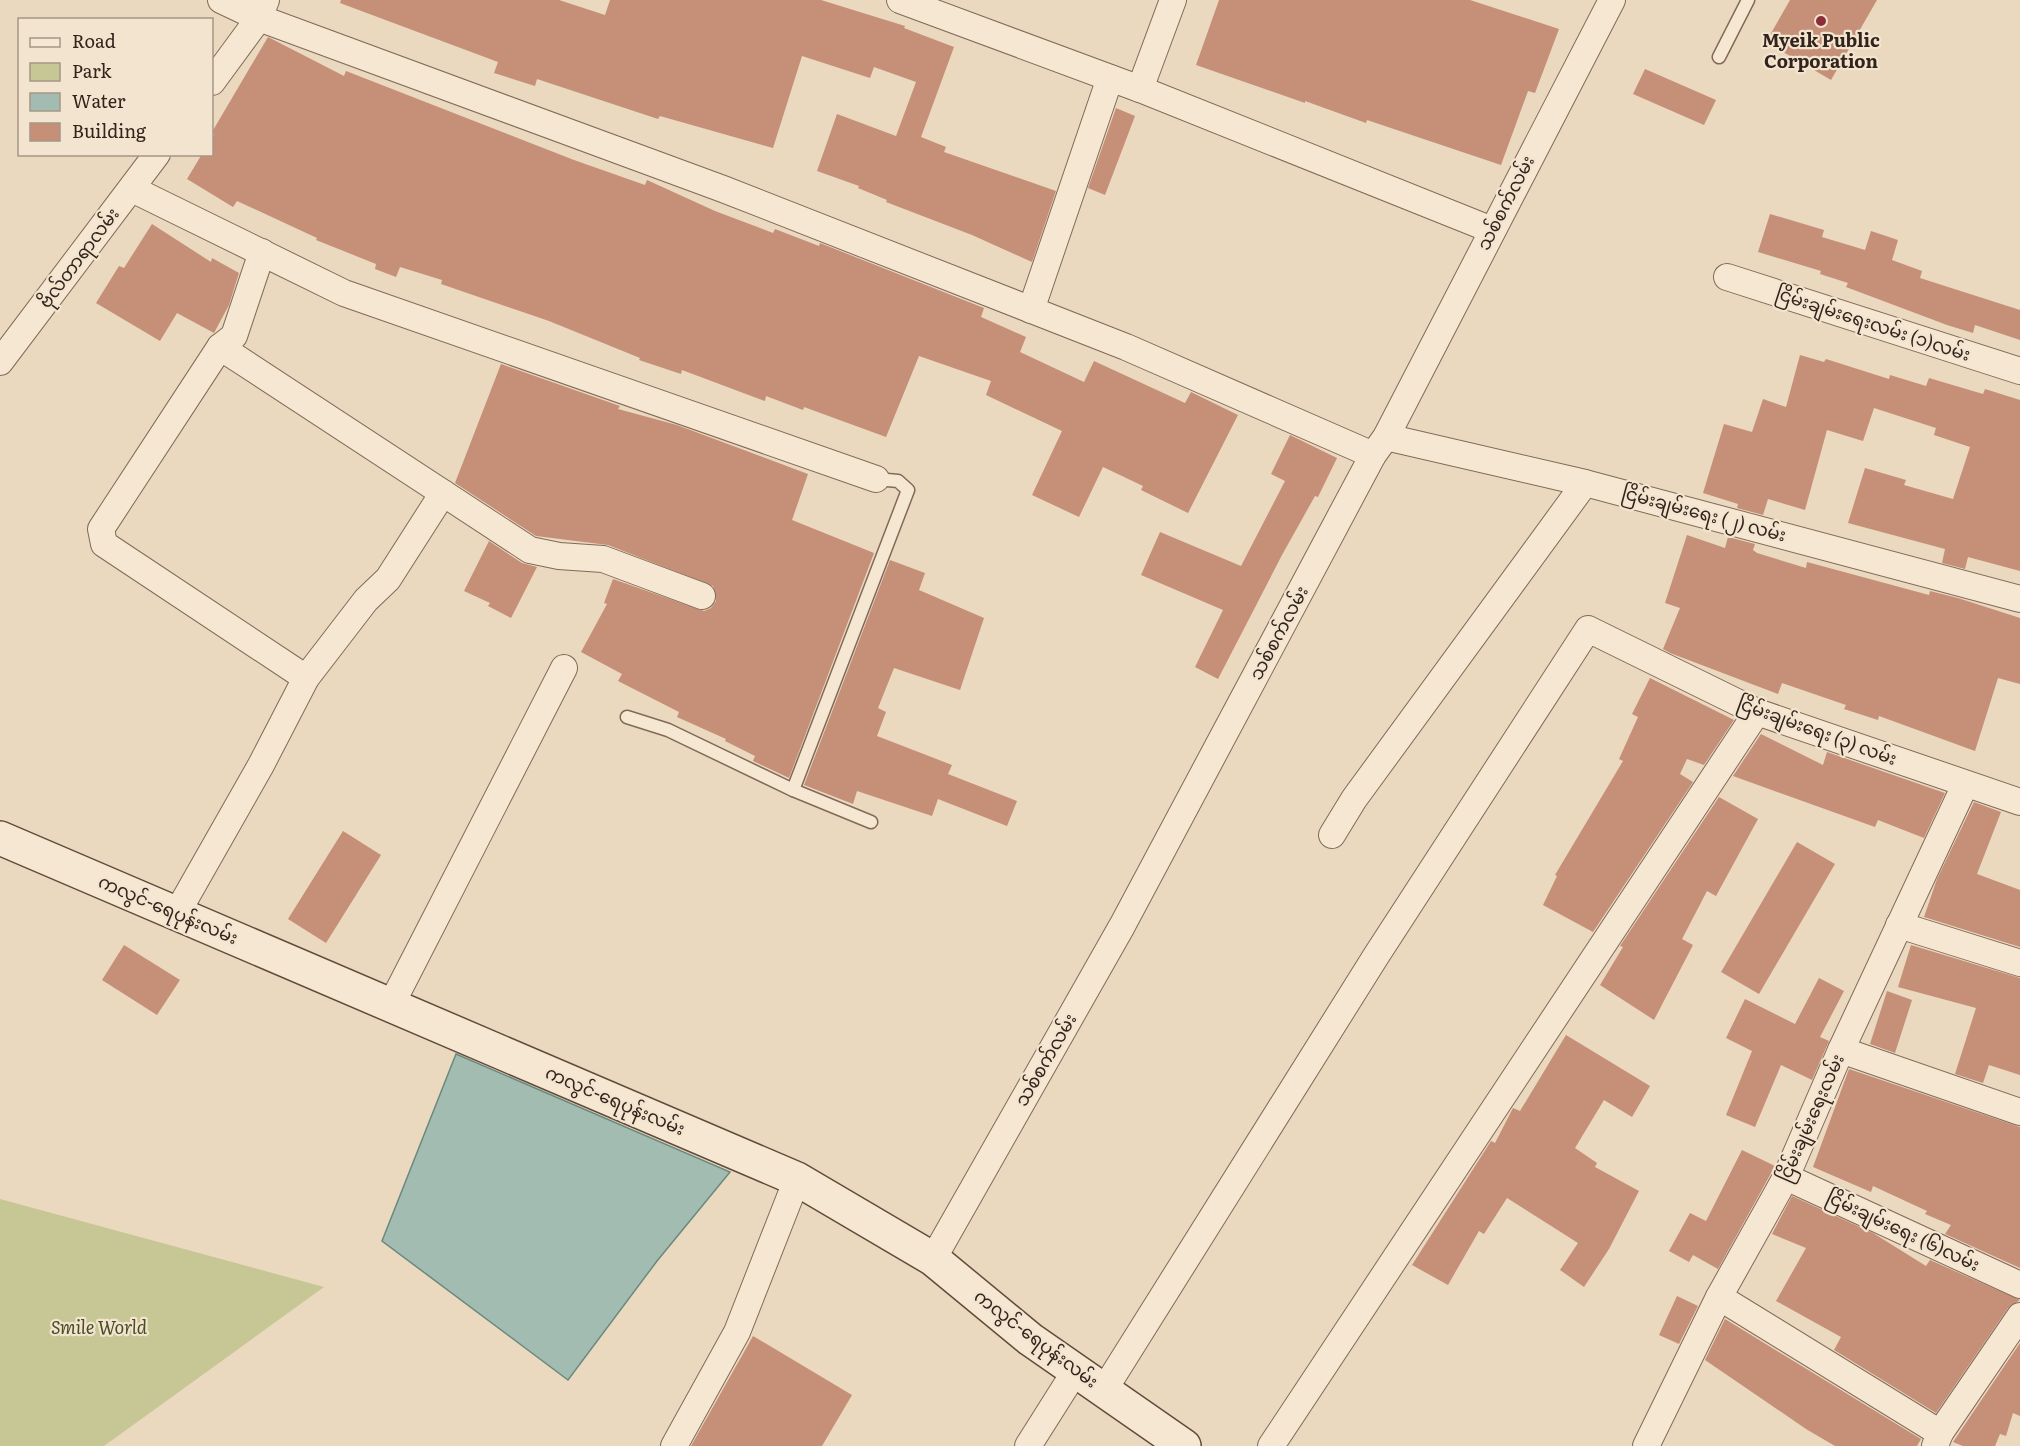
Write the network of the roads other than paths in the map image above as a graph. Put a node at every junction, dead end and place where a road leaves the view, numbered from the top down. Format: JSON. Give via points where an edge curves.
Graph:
{"nodes":[{"id":1,"x":221,"y":0,"type":"edge"},
{"id":2,"x":900,"y":0,"type":"edge"},
{"id":3,"x":1173,"y":0,"type":"edge"},
{"id":4,"x":1612,"y":0,"type":"edge"},
{"id":5,"x":1749,"y":0,"type":"edge"},
{"id":6,"x":262,"y":9,"type":"edge"},
{"id":7,"x":1719,"y":57,"type":"dead end"},
{"id":8,"x":1110,"y":78,"type":"junction"},
{"id":9,"x":213,"y":81,"type":"edge"},
{"id":10,"x":1140,"y":89,"type":"junction"},
{"id":11,"x":156,"y":156,"type":"edge"},
{"id":12,"x":132,"y":189,"type":"junction"},
{"id":13,"x":1492,"y":230,"type":"junction"},
{"id":14,"x":262,"y":252,"type":"junction"},
{"id":15,"x":1727,"y":277,"type":"dead end"},
{"id":16,"x":1031,"y":310,"type":"junction"},
{"id":17,"x":220,"y":347,"type":"junction"},
{"id":18,"x":0,"y":362,"type":"edge"},
{"id":19,"x":2020,"y":371,"type":"edge"},
{"id":20,"x":1380,"y":446,"type":"junction"},
{"id":21,"x":876,"y":479,"type":"joint"},
{"id":22,"x":1585,"y":483,"type":"junction"},
{"id":23,"x":442,"y":494,"type":"junction"},
{"id":24,"x":702,"y":596,"type":"dead end"},
{"id":25,"x":2020,"y":599,"type":"edge"},
{"id":26,"x":564,"y":668,"type":"dead end"},
{"id":27,"x":306,"y":678,"type":"junction"},
{"id":28,"x":1757,"y":712,"type":"junction"},
{"id":29,"x":627,"y":717,"type":"dead end"},
{"id":30,"x":1965,"y":785,"type":"junction"},
{"id":31,"x":793,"y":790,"type":"junction"},
{"id":32,"x":2020,"y":802,"type":"edge"},
{"id":33,"x":871,"y":822,"type":"dead end"},
{"id":34,"x":1332,"y":835,"type":"dead end"},
{"id":35,"x":0,"y":838,"type":"edge"},
{"id":36,"x":177,"y":913,"type":"junction"},
{"id":37,"x":1899,"y":926,"type":"junction"},
{"id":38,"x":2020,"y":963,"type":"edge"},
{"id":39,"x":391,"y":1005,"type":"junction"},
{"id":40,"x":1841,"y":1050,"type":"junction"},
{"id":41,"x":2020,"y":1112,"type":"edge"},
{"id":42,"x":1786,"y":1177,"type":"junction"},
{"id":43,"x":797,"y":1179,"type":"junction"},
{"id":44,"x":933,"y":1259,"type":"junction"},
{"id":45,"x":2020,"y":1285,"type":"edge"},
{"id":46,"x":1719,"y":1297,"type":"junction"},
{"id":47,"x":2020,"y":1316,"type":"edge"},
{"id":48,"x":1076,"y":1370,"type":"junction"},
{"id":49,"x":1104,"y":1390,"type":"junction"},
{"id":50,"x":1938,"y":1439,"type":"edge"},
{"id":51,"x":674,"y":1446,"type":"edge"},
{"id":52,"x":1028,"y":1446,"type":"edge"},
{"id":53,"x":1184,"y":1446,"type":"edge"},
{"id":54,"x":1271,"y":1446,"type":"edge"},
{"id":55,"x":1646,"y":1446,"type":"edge"}],
"edges":[{"from":1,"to":6,"type":"street","name":"ငြိမ်းချမ်းရေး (၂) လမ်း"},
{"from":2,"to":8,"type":"street"},
{"from":3,"to":10,"type":"street"},
{"from":4,"to":13,"type":"street","name":"သစ်စက်လမ်း"},
{"from":5,"to":7,"type":"lane"},
{"from":6,"to":9,"type":"street"},
{"from":6,"to":16,"type":"street","name":"ငြိမ်းချမ်းရေး (၂) လမ်း"},
{"from":8,"to":10,"type":"street"},
{"from":8,"to":16,"type":"street"},
{"from":10,"to":13,"type":"street"},
{"from":11,"to":12,"type":"street","name":"ဗိုလ်တာရာလမ်း"},
{"from":12,"to":14,"type":"street"},
{"from":12,"to":18,"type":"street","name":"ဗိုလ်တာရာလမ်း"},
{"from":13,"to":20,"type":"street","name":"သစ်စက်လမ်း"},
{"from":14,"to":17,"type":"street","via":[[234,336]]},
{"from":14,"to":21,"type":"street","via":[[344,292]]},
{"from":15,"to":19,"type":"street","name":"ငြိမ်းချမ်းရေးလမ်း (၁)လမ်း"},
{"from":16,"to":20,"type":"street","name":"ငြိမ်းချမ်းရေး (၂) လမ်း"},
{"from":17,"to":23,"type":"street"},
{"from":17,"to":27,"type":"street","via":[[101,529],[104,544]]},
{"from":20,"to":22,"type":"street","name":"ငြိမ်းချမ်းရေး (၂) လမ်း"},
{"from":20,"to":44,"type":"street","name":"သစ်စက်လမ်း","via":[[1128,916]]},
{"from":21,"to":31,"type":"lane","via":[[898,481],[908,490]]},
{"from":22,"to":25,"type":"street","name":"ငြိမ်းချမ်းရေး (၂) လမ်း"},
{"from":22,"to":34,"type":"street","via":[[1354,799]]},
{"from":23,"to":24,"type":"street","via":[[530,550],[603,559]]},
{"from":23,"to":27,"type":"street","via":[[388,579],[366,600]]},
{"from":26,"to":39,"type":"street"},
{"from":27,"to":36,"type":"street"},
{"from":28,"to":30,"type":"street","name":"ငြိမ်းချမ်းရေး (၃) လမ်း"},
{"from":28,"to":49,"type":"street","name":"ငြိမ်းချမ်းရေး (၃) လမ်း","via":[[1588,629],[1376,956]]},
{"from":28,"to":54,"type":"street"},
{"from":29,"to":31,"type":"lane","via":[[668,730]]},
{"from":30,"to":32,"type":"street","name":"ငြိမ်းချမ်းရေး (၃) လမ်း"},
{"from":30,"to":37,"type":"street","name":"ငြိမ်းချမ်းရေးလမ်း"},
{"from":31,"to":33,"type":"lane"},
{"from":35,"to":36,"type":"street","name":"ကလွင်-ရေပုန်းလမ်း"},
{"from":36,"to":39,"type":"street","name":"ကလွင်-ရေပုန်းလမ်း"},
{"from":37,"to":38,"type":"street"},
{"from":37,"to":40,"type":"street","name":"ငြိမ်းချမ်းရေးလမ်း"},
{"from":39,"to":43,"type":"street","name":"ကလွင်-ရေပုန်းလမ်း"},
{"from":40,"to":41,"type":"street"},
{"from":40,"to":42,"type":"street","name":"ငြိမ်းချမ်းရေးလမ်း"},
{"from":42,"to":45,"type":"street","name":"ငြိမ်းချမ်းရေး (၆)လမ်း"},
{"from":42,"to":46,"type":"street","name":"ငြိမ်းချမ်းရေးလမ်း"},
{"from":43,"to":44,"type":"street","name":"ကလွင်-ရေပုန်းလမ်း"},
{"from":43,"to":51,"type":"street","via":[[737,1332]]},
{"from":44,"to":48,"type":"street","name":"ကလွင်-ရေပုန်းလမ်း","via":[[1030,1339]]},
{"from":46,"to":50,"type":"street"},
{"from":46,"to":55,"type":"street","name":"ငြိမ်းချမ်းရေးလမ်း"},
{"from":47,"to":50,"type":"street"},
{"from":48,"to":49,"type":"street","name":"ကလွင်-ရေပုန်းလမ်း"},
{"from":48,"to":52,"type":"street"},
{"from":49,"to":53,"type":"street","name":"ကလွင်-ရေပုန်းလမ်း"}]}
